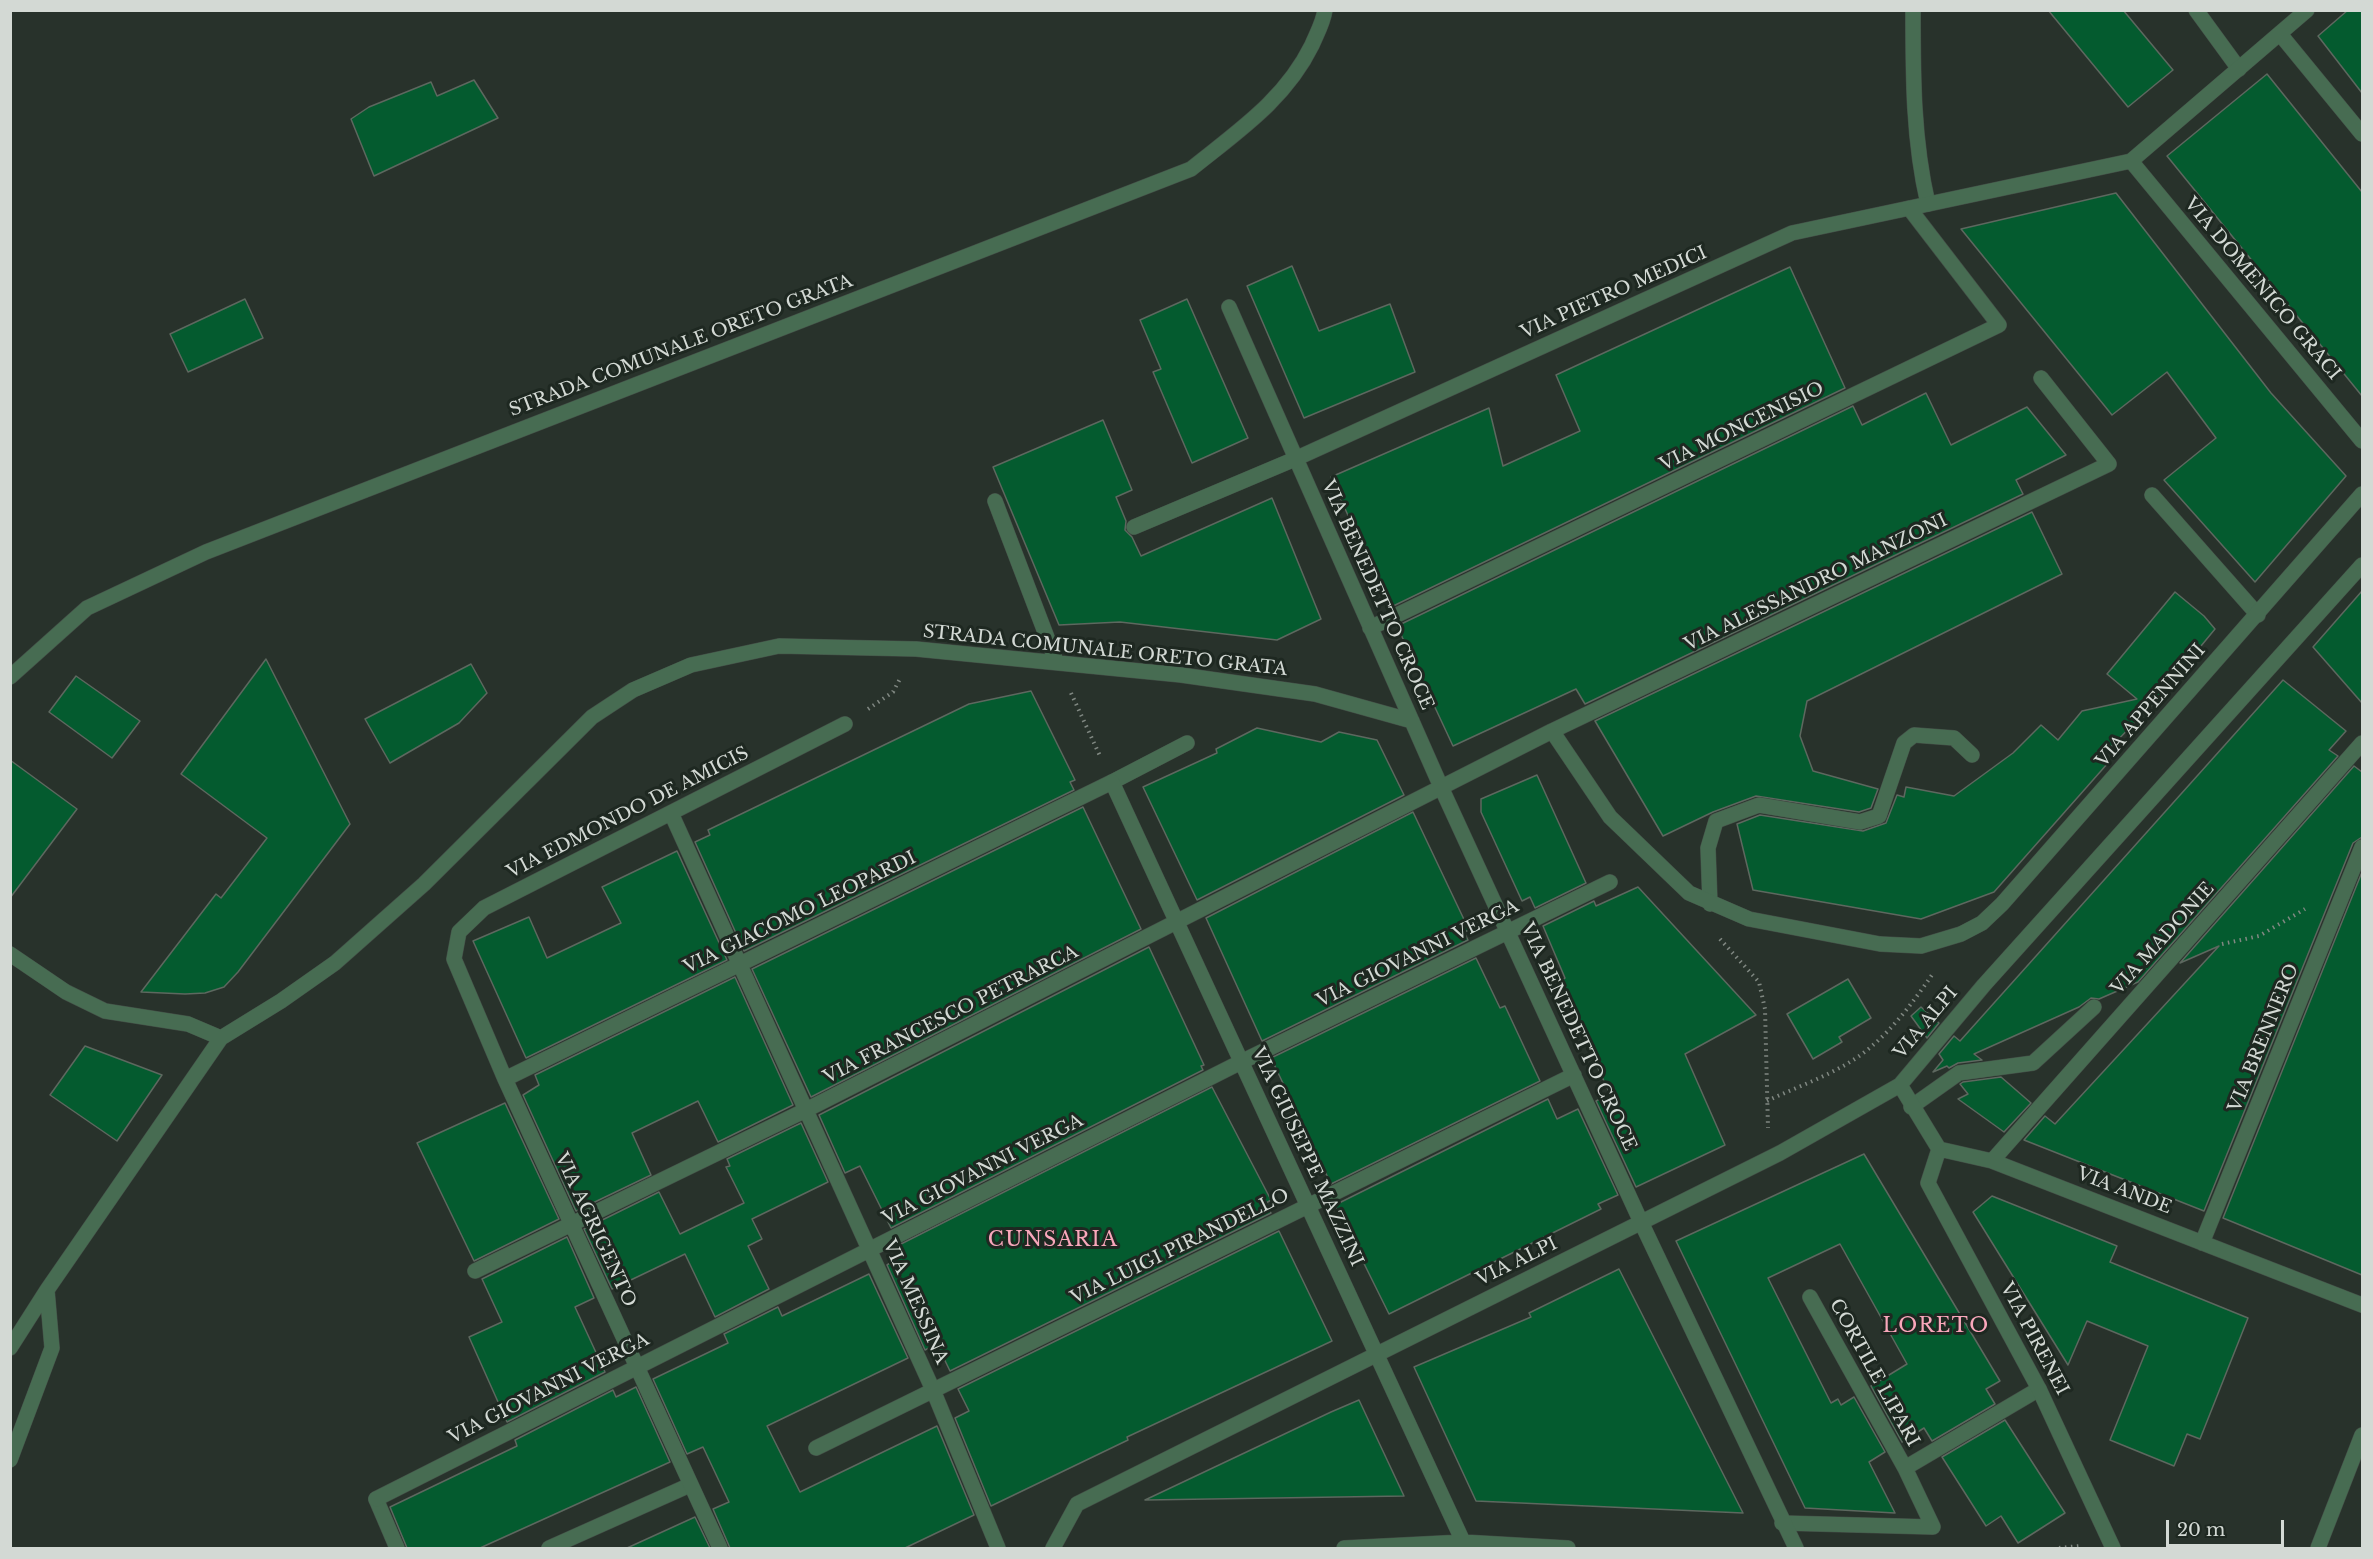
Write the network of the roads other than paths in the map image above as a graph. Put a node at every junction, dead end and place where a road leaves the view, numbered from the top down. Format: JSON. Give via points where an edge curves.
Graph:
{"nodes":[{"id":1,"x":1325,"y":10,"type":"edge"},
{"id":2,"x":1913,"y":10,"type":"edge"},
{"id":3,"x":2196,"y":10,"type":"edge"},
{"id":4,"x":2307,"y":10,"type":"edge"},
{"id":5,"x":2280,"y":34,"type":"junction"},
{"id":6,"x":2239,"y":69,"type":"junction"},
{"id":7,"x":2362,"y":134,"type":"edge"},
{"id":8,"x":2131,"y":161,"type":"junction"},
{"id":9,"x":1928,"y":204,"type":"junction"},
{"id":10,"x":1909,"y":208,"type":"junction"},
{"id":11,"x":1229,"y":308,"type":"dead end"},
{"id":12,"x":2041,"y":378,"type":"dead end"},
{"id":13,"x":2362,"y":441,"type":"edge"},
{"id":14,"x":1295,"y":459,"type":"junction"},
{"id":15,"x":2362,"y":494,"type":"edge"},
{"id":16,"x":2152,"y":495,"type":"dead end"},
{"id":17,"x":995,"y":501,"type":"dead end"},
{"id":18,"x":1134,"y":527,"type":"dead end"},
{"id":19,"x":2362,"y":565,"type":"edge"},
{"id":20,"x":2258,"y":615,"type":"junction"},
{"id":21,"x":1370,"y":628,"type":"junction"},
{"id":22,"x":1056,"y":661,"type":"junction"},
{"id":23,"x":10,"y":677,"type":"edge"},
{"id":24,"x":1412,"y":722,"type":"junction"},
{"id":25,"x":845,"y":724,"type":"road end"},
{"id":26,"x":1552,"y":731,"type":"junction"},
{"id":27,"x":1187,"y":743,"type":"dead end"},
{"id":28,"x":2362,"y":743,"type":"edge"},
{"id":29,"x":1972,"y":755,"type":"dead end"},
{"id":30,"x":1112,"y":782,"type":"junction"},
{"id":31,"x":1442,"y":787,"type":"junction"},
{"id":32,"x":671,"y":813,"type":"junction"},
{"id":33,"x":2361,"y":853,"type":"edge"},
{"id":34,"x":1610,"y":882,"type":"dead end"},
{"id":35,"x":1710,"y":904,"type":"junction"},
{"id":36,"x":1177,"y":923,"type":"junction"},
{"id":37,"x":1508,"y":931,"type":"junction"},
{"id":38,"x":10,"y":954,"type":"edge"},
{"id":39,"x":454,"y":959,"type":"joint"},
{"id":40,"x":739,"y":964,"type":"junction"},
{"id":41,"x":2094,"y":1007,"type":"dead end"},
{"id":42,"x":221,"y":1038,"type":"junction"},
{"id":43,"x":1241,"y":1062,"type":"junction"},
{"id":44,"x":1574,"y":1075,"type":"junction"},
{"id":45,"x":505,"y":1079,"type":"junction"},
{"id":46,"x":1900,"y":1085,"type":"junction"},
{"id":47,"x":1911,"y":1107,"type":"junction"},
{"id":48,"x":806,"y":1110,"type":"junction"},
{"id":49,"x":1939,"y":1149,"type":"junction"},
{"id":50,"x":1992,"y":1161,"type":"junction"},
{"id":51,"x":1308,"y":1206,"type":"junction"},
{"id":52,"x":1641,"y":1222,"type":"junction"},
{"id":53,"x":571,"y":1224,"type":"junction"},
{"id":54,"x":2202,"y":1243,"type":"junction"},
{"id":55,"x":869,"y":1249,"type":"junction"},
{"id":56,"x":475,"y":1270,"type":"dead end"},
{"id":57,"x":47,"y":1290,"type":"junction"},
{"id":58,"x":1810,"y":1297,"type":"dead end"},
{"id":59,"x":2362,"y":1305,"type":"edge"},
{"id":60,"x":10,"y":1348,"type":"edge"},
{"id":61,"x":1376,"y":1354,"type":"junction"},
{"id":62,"x":636,"y":1366,"type":"junction"},
{"id":63,"x":2039,"y":1389,"type":"junction"},
{"id":64,"x":933,"y":1390,"type":"junction"},
{"id":65,"x":2362,"y":1434,"type":"edge"},
{"id":66,"x":816,"y":1448,"type":"dead end"},
{"id":67,"x":10,"y":1460,"type":"edge"},
{"id":68,"x":1905,"y":1468,"type":"junction"},
{"id":69,"x":690,"y":1485,"type":"junction"},
{"id":70,"x":1782,"y":1523,"type":"junction"},
{"id":71,"x":1465,"y":1545,"type":"edge"},
{"id":72,"x":397,"y":1548,"type":"edge"},
{"id":73,"x":549,"y":1548,"type":"edge"},
{"id":74,"x":720,"y":1548,"type":"edge"},
{"id":75,"x":998,"y":1548,"type":"edge"},
{"id":76,"x":1053,"y":1548,"type":"edge"},
{"id":77,"x":1344,"y":1548,"type":"edge"},
{"id":78,"x":1568,"y":1548,"type":"edge"},
{"id":79,"x":1796,"y":1548,"type":"edge"},
{"id":80,"x":2113,"y":1548,"type":"edge"},
{"id":81,"x":2318,"y":1548,"type":"edge"}],
"edges":[{"from":1,"to":23,"type":"street","name":"STRADA COMUNALE ORETO GRATA","via":[[1299,71],[1269,106],[1191,169],[206,552],[87,608]]},
{"from":2,"to":9,"type":"street","via":[[1913,105]]},
{"from":3,"to":6,"type":"street"},
{"from":4,"to":5,"type":"street"},
{"from":5,"to":6,"type":"street"},
{"from":5,"to":7,"type":"street"},
{"from":6,"to":8,"type":"street"},
{"from":8,"to":9,"type":"street","name":"VIA PIETRO MEDICI"},
{"from":8,"to":13,"type":"street","name":"VIA DOMENICO GRACI"},
{"from":9,"to":10,"type":"street","name":"VIA PIETRO MEDICI"},
{"from":10,"to":14,"type":"street","name":"VIA PIETRO MEDICI","via":[[1792,233]]},
{"from":10,"to":21,"type":"street","name":"VIA MONCENISIO","via":[[1999,325]]},
{"from":11,"to":14,"type":"street","name":"VIA BENEDETTO CROCE"},
{"from":12,"to":26,"type":"street","name":"VIA ALESSANDRO MANZONI","via":[[2109,464]]},
{"from":14,"to":18,"type":"street","name":"VIA PIETRO MEDICI"},
{"from":14,"to":21,"type":"street","name":"VIA BENEDETTO CROCE"},
{"from":15,"to":20,"type":"street","name":"VIA APPENNINI"},
{"from":16,"to":20,"type":"street"},
{"from":17,"to":22,"type":"street"},
{"from":19,"to":46,"type":"street","name":"VIA ALPI","via":[[1984,985]]},
{"from":20,"to":35,"type":"street","name":"VIA APPENNINI","via":[[1982,923],[1921,946],[1880,944],[1749,919]]},
{"from":21,"to":24,"type":"street","name":"VIA BENEDETTO CROCE"},
{"from":22,"to":24,"type":"street","name":"STRADA COMUNALE ORETO GRATA","via":[[1315,694]]},
{"from":22,"to":42,"type":"street","name":"STRADA COMUNALE ORETO GRATA","via":[[916,649],[779,646],[691,665],[633,690],[592,717],[423,884],[335,963]]},
{"from":24,"to":31,"type":"street","name":"VIA BENEDETTO CROCE"},
{"from":25,"to":32,"type":"street","name":"VIA EDMONDO DE AMICIS"},
{"from":26,"to":31,"type":"street","name":"VIA ALESSANDRO MANZONI"},
{"from":26,"to":35,"type":"street","name":"VIA APPENNINI","via":[[1610,817],[1689,893]]},
{"from":27,"to":30,"type":"street","name":"VIA GIACOMO LEOPARDI"},
{"from":28,"to":50,"type":"street","name":"VIA MADONIE"},
{"from":29,"to":35,"type":"street","via":[[1954,738],[1914,735],[1904,743],[1879,816],[1860,822],[1759,805],[1716,821],[1708,848]]},
{"from":30,"to":36,"type":"street","name":"VIA GIUSEPPE MAZZINI"},
{"from":30,"to":40,"type":"street","name":"VIA GIACOMO LEOPARDI"},
{"from":31,"to":36,"type":"street","name":"VIA FRANCESCO PETRARCA"},
{"from":31,"to":37,"type":"street","name":"VIA BENEDETTO CROCE"},
{"from":32,"to":39,"type":"street","name":"VIA EDMONDO DE AMICIS","via":[[484,908],[459,932]]},
{"from":32,"to":40,"type":"street","name":"VIA MESSINA"},
{"from":33,"to":54,"type":"street","name":"VIA BRENNERO"},
{"from":34,"to":37,"type":"street","name":"VIA GIOVANNI VERGA"},
{"from":36,"to":43,"type":"street","name":"VIA GIUSEPPE MAZZINI"},
{"from":36,"to":48,"type":"street","name":"VIA FRANCESCO PETRARCA"},
{"from":37,"to":43,"type":"street","name":"VIA GIOVANNI VERGA"},
{"from":37,"to":44,"type":"street","name":"VIA BENEDETTO CROCE"},
{"from":38,"to":42,"type":"street","via":[[66,993],[105,1011],[188,1024]]},
{"from":39,"to":45,"type":"street","name":"VIA AGRIGENTO"},
{"from":40,"to":45,"type":"street","name":"VIA GIACOMO LEOPARDI"},
{"from":40,"to":48,"type":"street","name":"VIA MESSINA"},
{"from":41,"to":47,"type":"street","via":[[2033,1063],[1959,1073]]},
{"from":42,"to":57,"type":"street"},
{"from":43,"to":51,"type":"street","name":"VIA GIUSEPPE MAZZINI"},
{"from":43,"to":55,"type":"street","name":"VIA GIOVANNI VERGA"},
{"from":44,"to":51,"type":"street","name":"VIA LUIGI PIRANDELLO"},
{"from":44,"to":52,"type":"street","name":"VIA BENEDETTO CROCE"},
{"from":45,"to":53,"type":"street","name":"VIA AGRIGENTO"},
{"from":46,"to":47,"type":"street"},
{"from":46,"to":52,"type":"street","name":"VIA ALPI","via":[[1780,1153]]},
{"from":47,"to":49,"type":"street"},
{"from":48,"to":53,"type":"street","name":"VIA FRANCESCO PETRARCA"},
{"from":48,"to":55,"type":"street","name":"VIA MESSINA"},
{"from":49,"to":50,"type":"street","name":"VIA ANDE"},
{"from":49,"to":63,"type":"street","name":"VIA PIRENEI","via":[[1928,1183]]},
{"from":50,"to":54,"type":"street","name":"VIA ANDE"},
{"from":51,"to":61,"type":"street","name":"VIA GIUSEPPE MAZZINI"},
{"from":51,"to":64,"type":"street","name":"VIA LUIGI PIRANDELLO"},
{"from":52,"to":61,"type":"street","name":"VIA ALPI"},
{"from":52,"to":70,"type":"street","name":"VIA BENEDETTO CROCE"},
{"from":53,"to":56,"type":"street","name":"VIA FRANCESCO PETRARCA"},
{"from":53,"to":62,"type":"street","name":"VIA AGRIGENTO"},
{"from":54,"to":59,"type":"street","name":"VIA ANDE"},
{"from":55,"to":62,"type":"street","name":"VIA GIOVANNI VERGA"},
{"from":55,"to":64,"type":"street","name":"VIA MESSINA"},
{"from":57,"to":60,"type":"street"},
{"from":57,"to":67,"type":"street","via":[[52,1348]]},
{"from":58,"to":68,"type":"street","name":"CORTILE LIPARI"},
{"from":61,"to":71,"type":"street","name":"VIA GIUSEPPE MAZZINI"},
{"from":61,"to":76,"type":"street","name":"VIA ALPI","via":[[1077,1504]]},
{"from":62,"to":69,"type":"street","name":"VIA AGRIGENTO"},
{"from":62,"to":72,"type":"street","name":"VIA GIOVANNI VERGA","via":[[376,1499]]},
{"from":63,"to":68,"type":"street","name":"CORTILE LIPARI"},
{"from":63,"to":80,"type":"street","name":"VIA PIRENEI"},
{"from":64,"to":66,"type":"street","name":"VIA LUIGI PIRANDELLO"},
{"from":64,"to":75,"type":"street","name":"VIA MESSINA"},
{"from":65,"to":81,"type":"street"},
{"from":68,"to":70,"type":"street","name":"CORTILE LIPARI","via":[[1933,1527]]},
{"from":69,"to":73,"type":"street"},
{"from":69,"to":74,"type":"street","name":"VIA AGRIGENTO"},
{"from":70,"to":79,"type":"street","name":"VIA BENEDETTO CROCE"},
{"from":71,"to":77,"type":"street"},
{"from":71,"to":78,"type":"street"}]}
